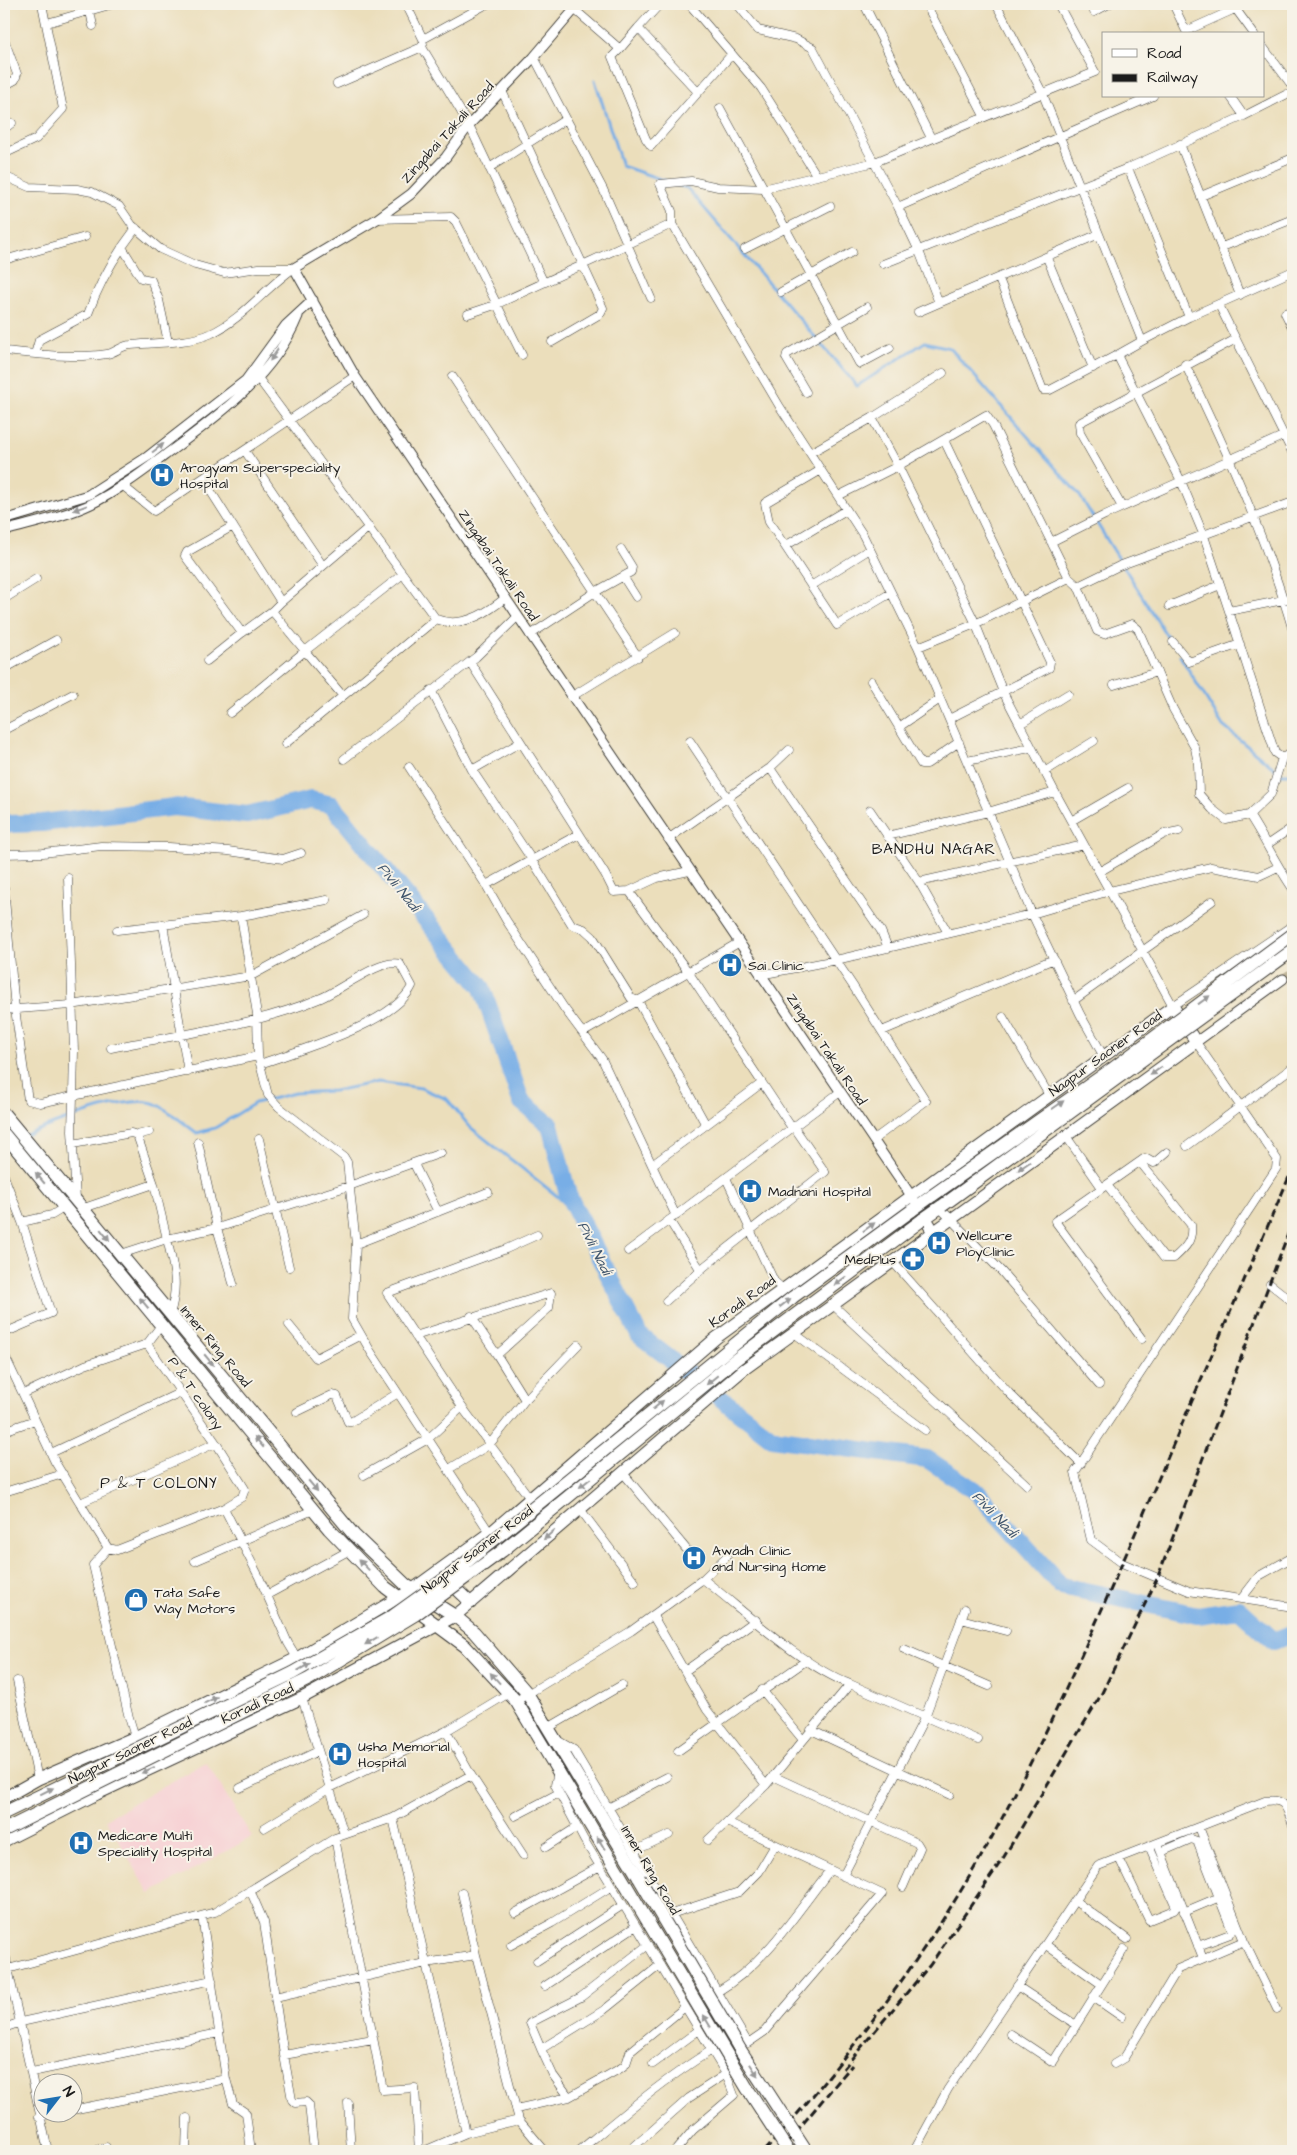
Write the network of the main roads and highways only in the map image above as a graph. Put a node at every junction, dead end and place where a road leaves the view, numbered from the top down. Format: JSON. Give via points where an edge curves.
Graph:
{"nodes":[{"id":1,"x":1293,"y":934,"type":"edge"},
{"id":2,"x":1293,"y":950,"type":"edge"},
{"id":3,"x":5,"y":1116,"type":"edge"},
{"id":4,"x":9,"y":1140,"type":"edge"},
{"id":5,"x":933,"y":1195,"type":"joint"},
{"id":6,"x":913,"y":1204,"type":"junction"},
{"id":7,"x":923,"y":1220,"type":"junction"},
{"id":8,"x":933,"y":1231,"type":"junction"},
{"id":9,"x":166,"y":1319,"type":"junction"},
{"id":10,"x":627,"y":1417,"type":"junction"},
{"id":11,"x":656,"y":1445,"type":"junction"},
{"id":12,"x":437,"y":1572,"type":"junction"},
{"id":13,"x":413,"y":1589,"type":"junction"},
{"id":14,"x":400,"y":1598,"type":"junction"},
{"id":15,"x":470,"y":1603,"type":"junction"},
{"id":16,"x":455,"y":1616,"type":"junction"},
{"id":17,"x":438,"y":1626,"type":"junction"},
{"id":18,"x":269,"y":1671,"type":"junction"},
{"id":19,"x":297,"y":1701,"type":"junction"},
{"id":20,"x":4,"y":1798,"type":"edge"},
{"id":21,"x":4,"y":1813,"type":"edge"},
{"id":22,"x":4,"y":1830,"type":"edge"},
{"id":23,"x":4,"y":1841,"type":"edge"},
{"id":24,"x":788,"y":2151,"type":"edge"},
{"id":25,"x":806,"y":2151,"type":"edge"}],
"edges":[{"from":5,"to":1,"type":"highway","name":"Nagpur Saoner Road","one_way":true,"bridge":true,"via":[[1112,1069]]},
{"from":2,"to":7,"type":"highway","name":"Nagpur Saoner Road","bridge":true},
{"from":3,"to":9,"type":"highway","name":"Inner Ring Road","one_way":true,"via":[[120,1254]]},
{"from":9,"to":4,"type":"highway","name":"Inner Ring Road","one_way":true},
{"from":5,"to":6,"type":"highway","name":"Koradi Road"},
{"from":6,"to":8,"type":"main road","name":"Koradi Road","one_way":true,"via":[[1049,1095],[1173,1006],[1196,1042]]},
{"from":10,"to":6,"type":"main road","name":"Koradi Road","one_way":true,"via":[[716,1338]]},
{"from":21,"to":6,"type":"highway","name":"Nagpur Saoner Road","one_way":true,"bridge":true,"via":[[293,1673],[393,1616],[442,1582],[785,1302]]},
{"from":7,"to":8,"type":"highway"},
{"from":7,"to":22,"type":"highway","name":"Nagpur Saoner Road","one_way":true,"bridge":true,"via":[[735,1360],[502,1551],[416,1614],[309,1679]]},
{"from":8,"to":11,"type":"main road","via":[[743,1370]]},
{"from":9,"to":13,"type":"highway","name":"Inner Ring Road","one_way":true,"via":[[354,1535]]},
{"from":14,"to":9,"type":"highway","name":"Inner Ring Road","one_way":true,"via":[[385,1587],[313,1510]]},
{"from":10,"to":11,"type":"main road"},
{"from":10,"to":12,"type":"main road","name":"Koradi Road","via":[[490,1532]]},
{"from":11,"to":15,"type":"main road","one_way":true},
{"from":12,"to":13,"type":"main road","name":"Koradi Road"},
{"from":12,"to":15,"type":"main road"},
{"from":13,"to":14,"type":"main road","name":"Koradi Road"},
{"from":13,"to":16,"type":"highway","name":"Inner Ring Road"},
{"from":14,"to":17,"type":"highway","name":"Inner Ring Road"},
{"from":14,"to":18,"type":"main road"},
{"from":15,"to":16,"type":"main road"},
{"from":16,"to":17,"type":"main road","name":"Koradi Road"},
{"from":16,"to":25,"type":"highway","name":"Inner Ring Road","one_way":true,"bridge":true,"via":[[474,1632],[527,1693],[741,2050]]},
{"from":17,"to":19,"type":"main road","name":"Koradi Road"},
{"from":24,"to":17,"type":"highway","name":"Inner Ring Road","one_way":true,"bridge":true,"via":[[512,1697],[466,1646]]},
{"from":18,"to":19,"type":"main road"},
{"from":20,"to":18,"type":"main road","one_way":true},
{"from":19,"to":23,"type":"main road","name":"Koradi Road","one_way":true}]}
